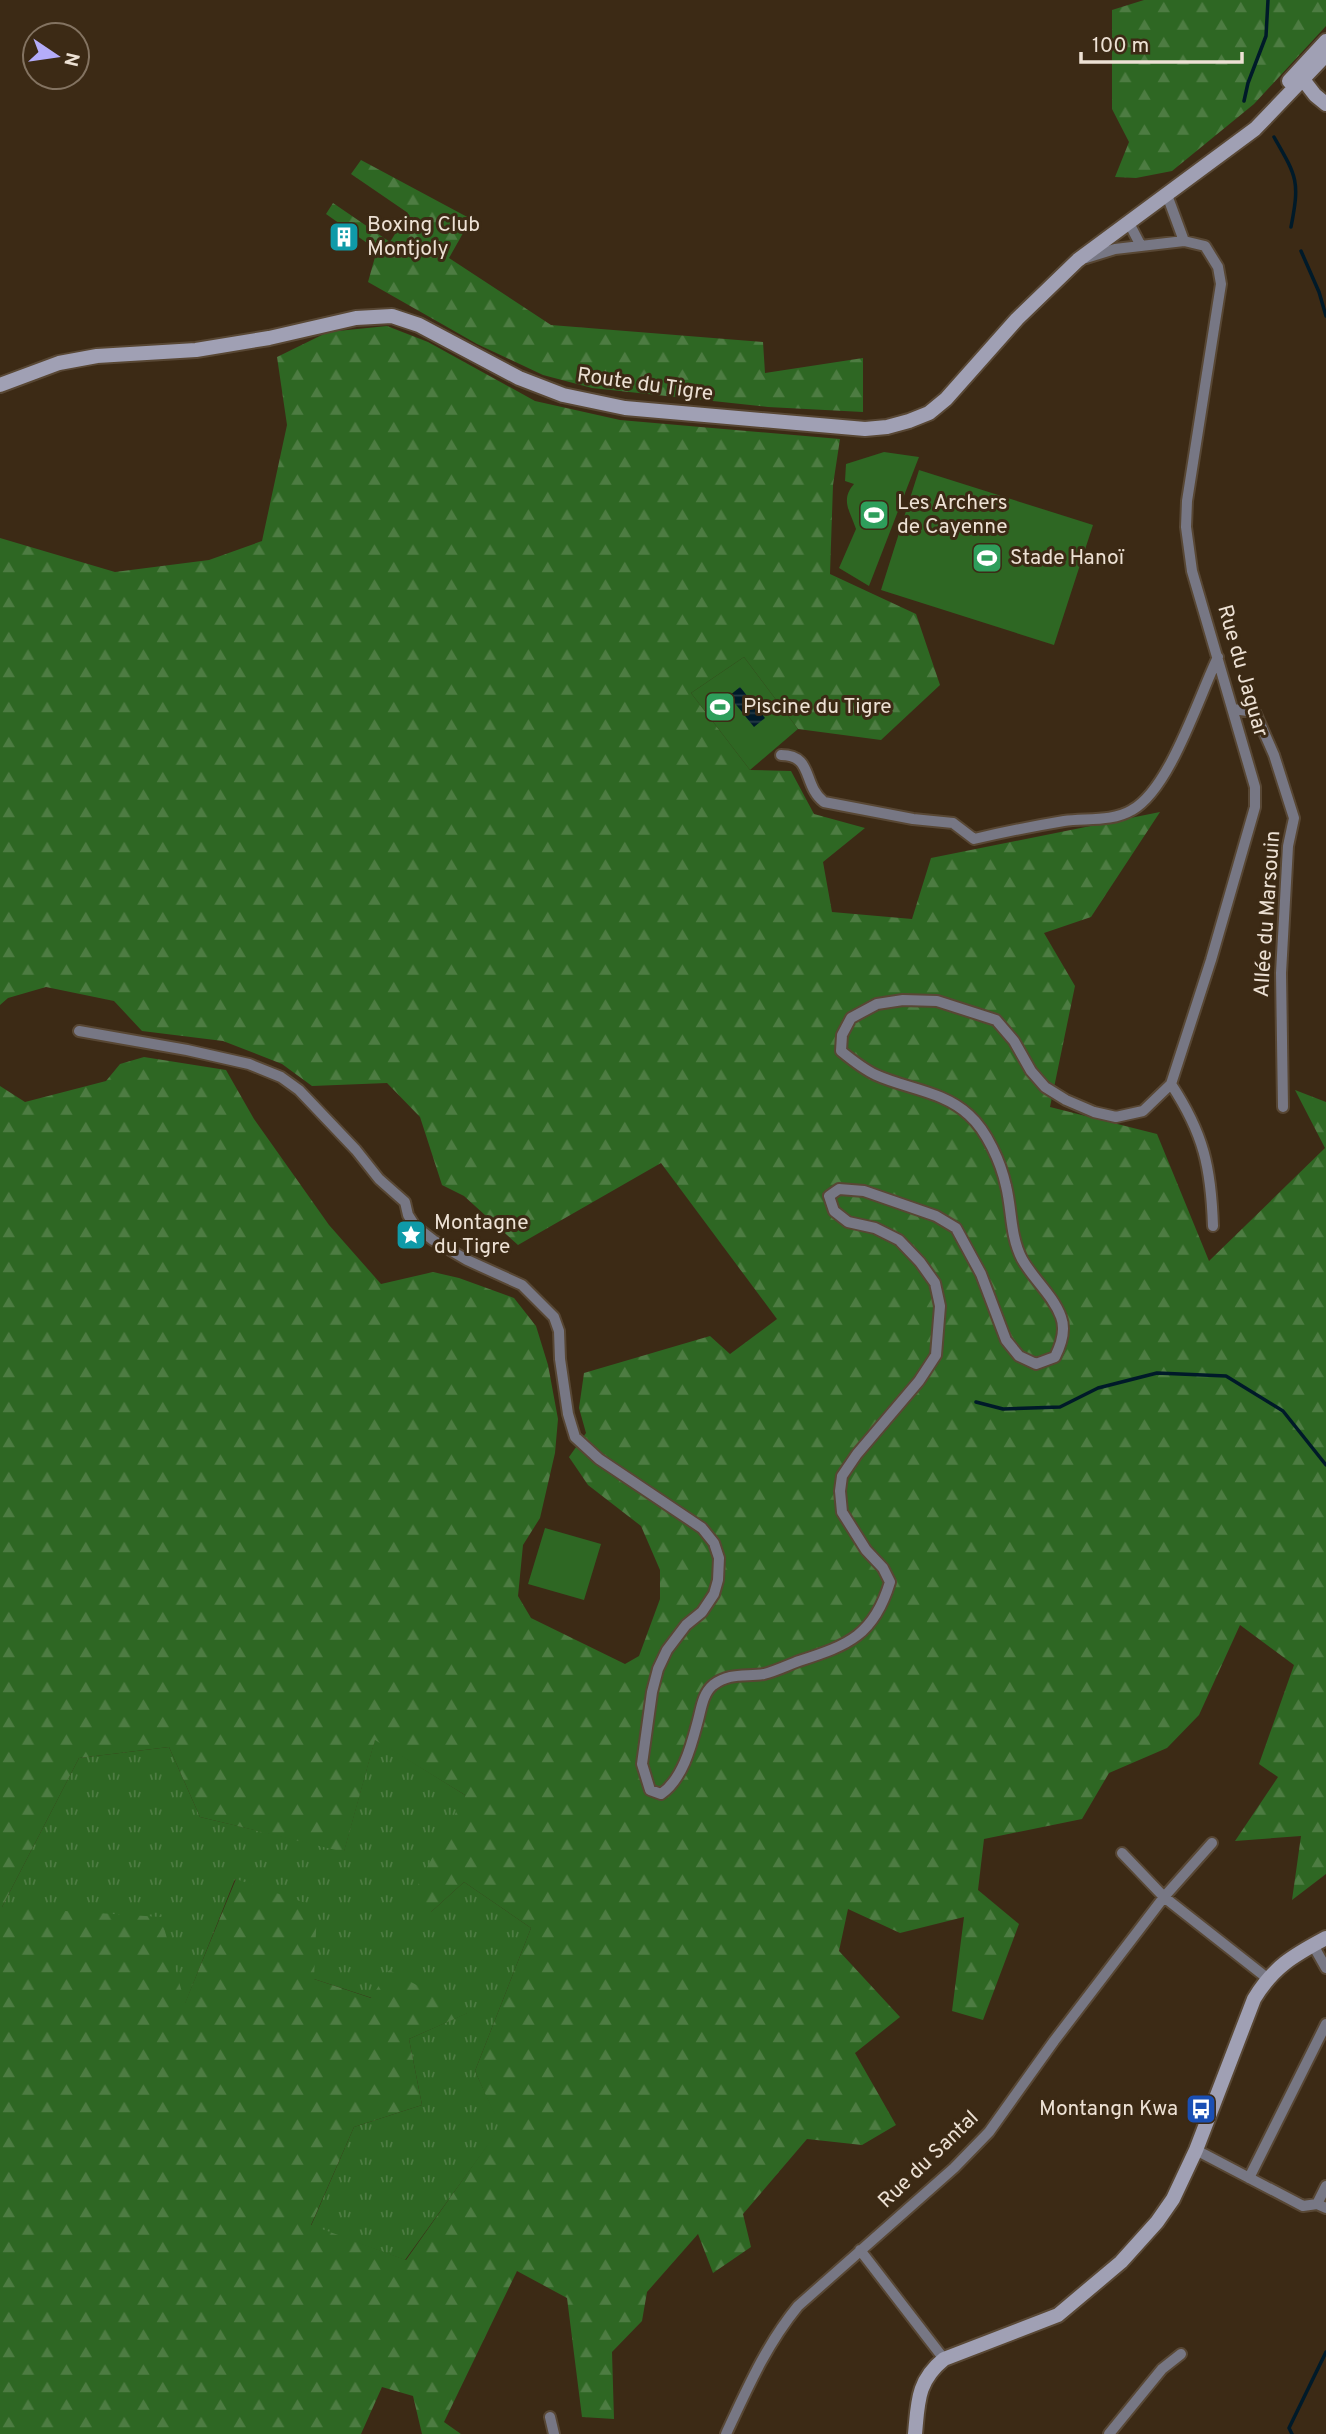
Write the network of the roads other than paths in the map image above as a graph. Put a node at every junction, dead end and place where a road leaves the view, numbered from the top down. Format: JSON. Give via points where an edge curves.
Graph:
{"nodes":[{"id":1,"x":1326,"y":41,"type":"edge"},
{"id":2,"x":1317,"y":60,"type":"edge"},
{"id":3,"x":1300,"y":76,"type":"junction"},
{"id":4,"x":1326,"y":78,"type":"edge"},
{"id":5,"x":1284,"y":100,"type":"junction"},
{"id":6,"x":1320,"y":100,"type":"edge"},
{"id":7,"x":1210,"y":162,"type":"junction"},
{"id":8,"x":1167,"y":195,"type":"junction"},
{"id":9,"x":1129,"y":223,"type":"junction"},
{"id":10,"x":1184,"y":241,"type":"junction"},
{"id":11,"x":1140,"y":246,"type":"junction"},
{"id":12,"x":1078,"y":260,"type":"junction"},
{"id":13,"x":0,"y":385,"type":"edge"},
{"id":14,"x":1218,"y":657,"type":"junction"},
{"id":15,"x":1233,"y":709,"type":"junction"},
{"id":16,"x":781,"y":755,"type":"dead end"},
{"id":17,"x":79,"y":1031,"type":"dead end"},
{"id":18,"x":1171,"y":1084,"type":"junction"},
{"id":19,"x":1283,"y":1107,"type":"dead end"},
{"id":20,"x":1213,"y":1226,"type":"dead end"},
{"id":21,"x":1212,"y":1843,"type":"dead end"},
{"id":22,"x":1122,"y":1853,"type":"dead end"},
{"id":23,"x":1164,"y":1897,"type":"junction"},
{"id":24,"x":1326,"y":1938,"type":"edge"},
{"id":25,"x":1312,"y":1945,"type":"junction"},
{"id":26,"x":1326,"y":1968,"type":"edge"},
{"id":27,"x":1267,"y":1978,"type":"junction"},
{"id":28,"x":1326,"y":2024,"type":"edge"},
{"id":29,"x":1196,"y":2150,"type":"junction"},
{"id":30,"x":1249,"y":2178,"type":"junction"},
{"id":31,"x":1326,"y":2186,"type":"edge"},
{"id":32,"x":1322,"y":2206,"type":"edge"},
{"id":33,"x":860,"y":2250,"type":"junction"},
{"id":34,"x":1181,"y":2354,"type":"dead end"},
{"id":35,"x":944,"y":2359,"type":"junction"},
{"id":36,"x":550,"y":2417,"type":"dead end"},
{"id":37,"x":554,"y":2434,"type":"edge"},
{"id":38,"x":726,"y":2434,"type":"edge"},
{"id":39,"x":915,"y":2434,"type":"edge"},
{"id":40,"x":1109,"y":2434,"type":"edge"}],
"edges":[{"from":1,"to":2,"type":"main road","name":"Route du Tigre"},
{"from":2,"to":3,"type":"main road","name":"Route du Tigre"},
{"from":2,"to":4,"type":"main road"},
{"from":3,"to":5,"type":"main road","name":"Route du Tigre"},
{"from":3,"to":6,"type":"main road"},
{"from":3,"to":7,"type":"main road","name":"Route du Tigre"},
{"from":5,"to":6,"type":"main road","via":[[1302,95]]},
{"from":5,"to":7,"type":"main road","name":"Route du Tigre","via":[[1255,129]]},
{"from":7,"to":8,"type":"main road","name":"Route du Tigre"},
{"from":8,"to":9,"type":"main road","name":"Route du Tigre"},
{"from":8,"to":10,"type":"street"},
{"from":9,"to":11,"type":"street"},
{"from":9,"to":12,"type":"main road","name":"Route du Tigre"},
{"from":10,"to":11,"type":"street"},
{"from":10,"to":14,"type":"street","name":"Rue du Jaguar","via":[[1205,246],[1218,267],[1221,284],[1186,527],[1192,570]]},
{"from":11,"to":12,"type":"street"},
{"from":12,"to":13,"type":"main road","name":"Route du Tigre","via":[[1017,319],[946,399],[929,413],[887,427],[864,429],[625,408],[563,395],[392,316],[356,318],[196,350],[97,356],[60,363]]},
{"from":14,"to":15,"type":"street","name":"Rue du Jaguar"},
{"from":14,"to":16,"type":"street","via":[[1167,770],[1146,799],[1120,815],[974,839],[953,823],[824,802],[816,796],[799,758]]},
{"from":15,"to":18,"type":"street","name":"Rue du Jaguar","via":[[1255,788],[1255,807]]},
{"from":15,"to":19,"type":"street","name":"Allée du Marsouin","via":[[1255,712],[1294,818],[1288,846],[1281,973]]},
{"from":17,"to":18,"type":"street","name":"Rue du Jaguar","via":[[224,1057],[281,1077],[318,1108],[405,1202],[415,1226],[467,1260],[522,1285],[554,1317],[575,1437],[599,1459],[702,1528],[719,1558],[715,1594],[667,1650],[652,1692],[642,1764],[650,1790],[661,1794],[670,1788],[682,1766],[712,1686],[731,1675],[764,1674],[842,1647],[874,1619],[890,1582],[842,1512],[842,1476],[936,1354],[940,1306],[935,1283],[899,1240],[848,1222],[834,1211],[829,1196],[839,1189],[863,1191],[936,1216],[956,1228],[982,1274],[1006,1340],[1019,1356],[1036,1364],[1055,1357],[1062,1343],[1062,1318],[1021,1258],[1006,1185],[985,1137],[972,1117],[953,1102],[876,1075],[841,1051],[842,1035],[851,1018],[877,1004],[903,1000],[937,1001],[996,1020],[1045,1087],[1094,1112],[1116,1116],[1143,1111]]},
{"from":18,"to":20,"type":"street","via":[[1209,1166]]},
{"from":21,"to":23,"type":"street","name":"Rue du Santal"},
{"from":22,"to":23,"type":"street"},
{"from":23,"to":27,"type":"street"},
{"from":23,"to":33,"type":"street","name":"Rue du Santal","via":[[989,2132]]},
{"from":24,"to":25,"type":"main road"},
{"from":25,"to":26,"type":"street"},
{"from":25,"to":27,"type":"main road"},
{"from":27,"to":29,"type":"main road","via":[[1254,1999]]},
{"from":28,"to":30,"type":"street"},
{"from":29,"to":30,"type":"street"},
{"from":29,"to":35,"type":"main road","via":[[1157,2222],[1121,2262],[1079,2298],[1058,2315]]},
{"from":30,"to":32,"type":"street","via":[[1303,2206]]},
{"from":31,"to":32,"type":"street"},
{"from":33,"to":35,"type":"street"},
{"from":33,"to":38,"type":"street","name":"Rue du Santal","via":[[781,2327]]},
{"from":34,"to":40,"type":"street","via":[[1162,2369]]},
{"from":35,"to":39,"type":"main road","via":[[925,2378]]},
{"from":36,"to":37,"type":"street"}]}
